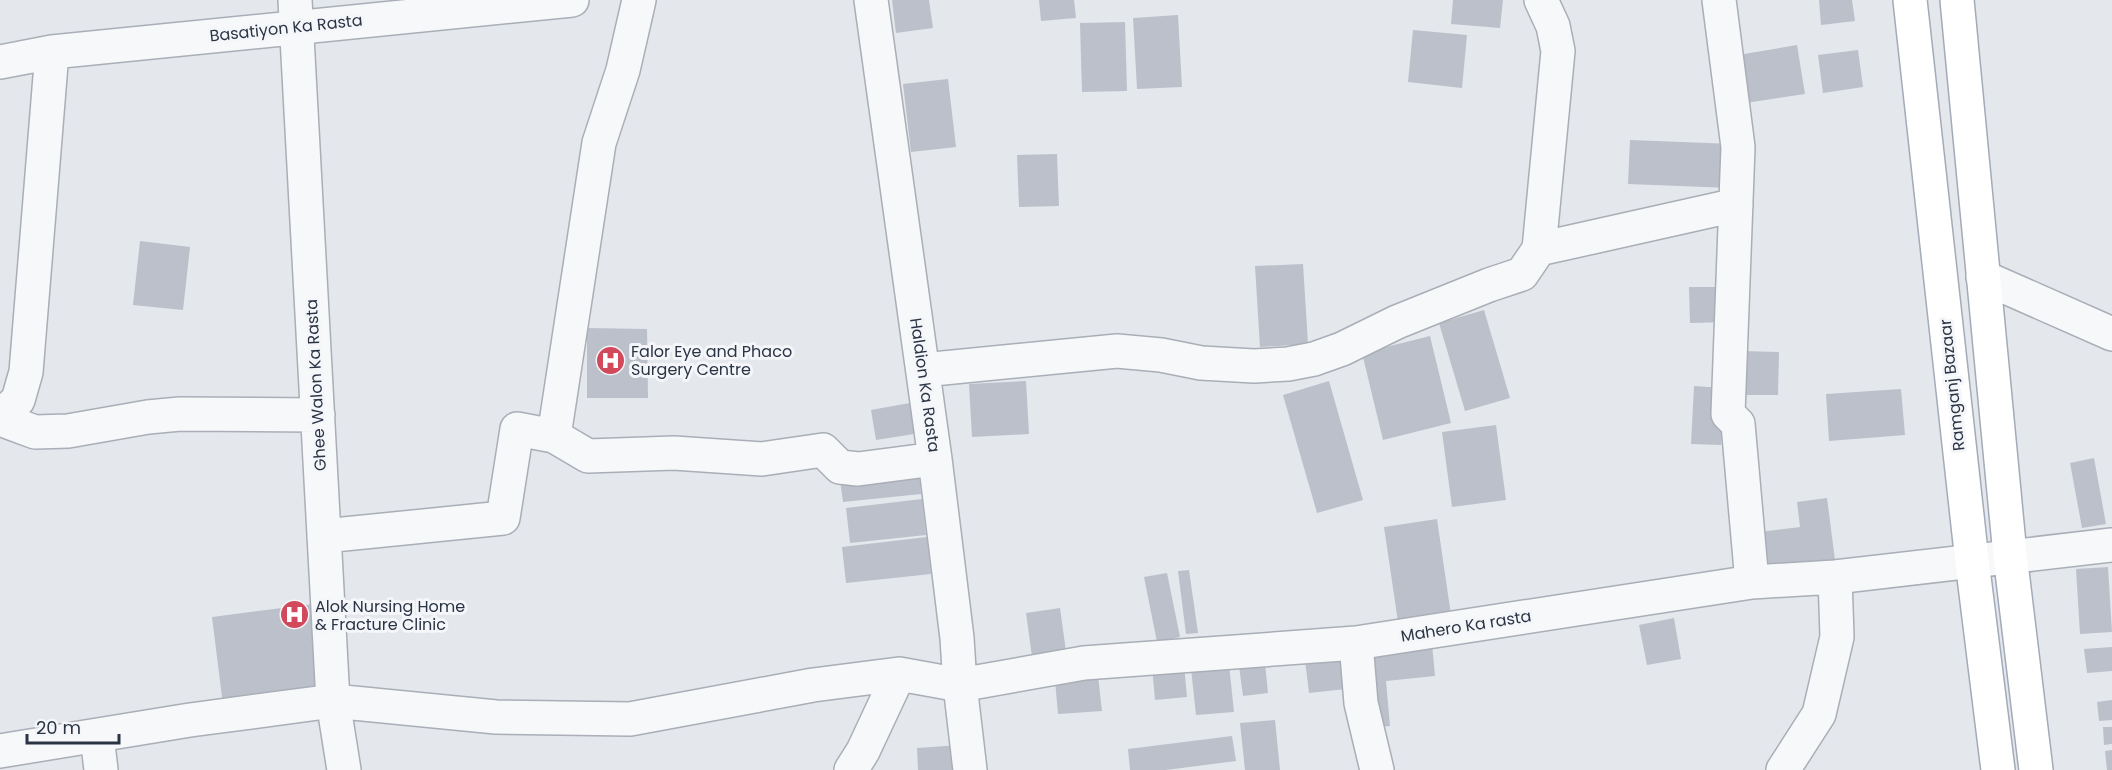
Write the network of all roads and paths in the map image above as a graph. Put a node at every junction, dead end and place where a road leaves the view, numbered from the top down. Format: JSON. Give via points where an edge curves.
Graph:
{"nodes":[{"id":1,"x":572,"y":0,"type":"edge"},
{"id":2,"x":639,"y":0,"type":"edge"},
{"id":3,"x":871,"y":0,"type":"edge"},
{"id":4,"x":1540,"y":0,"type":"edge"},
{"id":5,"x":1719,"y":0,"type":"edge"},
{"id":6,"x":1910,"y":0,"type":"edge"},
{"id":7,"x":1957,"y":0,"type":"edge"},
{"id":8,"x":296,"y":13,"type":"edge"},
{"id":9,"x":52,"y":52,"type":"junction"},
{"id":10,"x":0,"y":62,"type":"edge"},
{"id":11,"x":1736,"y":205,"type":"junction"},
{"id":12,"x":1539,"y":249,"type":"junction"},
{"id":13,"x":1983,"y":277,"type":"junction"},
{"id":14,"x":2112,"y":334,"type":"edge"},
{"id":15,"x":923,"y":370,"type":"junction"},
{"id":16,"x":318,"y":415,"type":"junction"},
{"id":17,"x":0,"y":418,"type":"edge"},
{"id":18,"x":554,"y":436,"type":"junction"},
{"id":19,"x":935,"y":459,"type":"junction"},
{"id":20,"x":324,"y":536,"type":"junction"},
{"id":21,"x":2112,"y":545,"type":"edge"},
{"id":22,"x":2010,"y":555,"type":"junction"},
{"id":23,"x":1972,"y":561,"type":"junction"},
{"id":24,"x":1835,"y":577,"type":"junction"},
{"id":25,"x":1752,"y":582,"type":"junction"},
{"id":26,"x":1356,"y":643,"type":"junction"},
{"id":27,"x":899,"y":674,"type":"junction"},
{"id":28,"x":960,"y":685,"type":"junction"},
{"id":29,"x":333,"y":701,"type":"junction"},
{"id":30,"x":97,"y":736,"type":"junction"},
{"id":31,"x":0,"y":751,"type":"edge"},
{"id":32,"x":101,"y":770,"type":"edge"},
{"id":33,"x":344,"y":770,"type":"edge"},
{"id":34,"x":851,"y":770,"type":"edge"},
{"id":35,"x":970,"y":770,"type":"edge"},
{"id":36,"x":1377,"y":770,"type":"edge"},
{"id":37,"x":1783,"y":770,"type":"edge"},
{"id":38,"x":1998,"y":770,"type":"edge"},
{"id":39,"x":2036,"y":770,"type":"edge"}],
"edges":[{"from":1,"to":8,"type":"street","name":"Basatiyon Ka Rasta"},
{"from":2,"to":18,"type":"street","via":[[623,70],[599,143]]},
{"from":3,"to":15,"type":"street","name":"Haldion Ka Rasta"},
{"from":4,"to":12,"type":"street","via":[[1553,26],[1558,51]]},
{"from":5,"to":11,"type":"street","via":[[1738,147]]},
{"from":6,"to":23,"type":"main road","name":"Ramganj Bazaar"},
{"from":7,"to":13,"type":"main road"},
{"from":8,"to":9,"type":"street","name":"Basatiyon Ka Rasta"},
{"from":8,"to":16,"type":"street","name":"Ghee Walon Ka Rasta"},
{"from":9,"to":10,"type":"street","name":"Basatiyon Ka Rasta"},
{"from":9,"to":17,"type":"street","via":[[26,372],[18,400]]},
{"from":11,"to":12,"type":"street"},
{"from":11,"to":25,"type":"street","via":[[1728,414],[1738,424]]},
{"from":12,"to":15,"type":"street","via":[[1522,274],[1314,359],[1254,366],[1117,351]]},
{"from":13,"to":14,"type":"street"},
{"from":13,"to":22,"type":"main road"},
{"from":15,"to":19,"type":"street","name":"Haldion Ka Rasta"},
{"from":16,"to":17,"type":"street","via":[[180,414],[68,431],[35,432]]},
{"from":16,"to":20,"type":"street","name":"Ghee Walon Ka Rasta"},
{"from":18,"to":19,"type":"street","via":[[588,456],[674,453],[762,459],[823,450],[840,467],[858,469]]},
{"from":18,"to":20,"type":"street","via":[[517,429],[503,518]]},
{"from":19,"to":28,"type":"street","name":"Haldion Ka Rasta"},
{"from":20,"to":29,"type":"street","name":"Ghee Walon Ka Rasta"},
{"from":21,"to":22,"type":"street","name":"Mahero Ka rasta"},
{"from":22,"to":23,"type":"street","name":"Mahero Ka rasta"},
{"from":22,"to":39,"type":"main road"},
{"from":23,"to":24,"type":"street","name":"Mahero Ka rasta"},
{"from":23,"to":38,"type":"main road","name":"Ramganj Bazaar"},
{"from":24,"to":25,"type":"street","name":"Mahero Ka rasta"},
{"from":24,"to":37,"type":"street","via":[[1837,637],[1819,714]]},
{"from":25,"to":26,"type":"street","name":"Mahero Ka rasta"},
{"from":26,"to":28,"type":"street","name":"Mahero Ka rasta","via":[[1084,663]]},
{"from":26,"to":36,"type":"street","via":[[1361,703]]},
{"from":27,"to":28,"type":"street"},
{"from":27,"to":29,"type":"street","via":[[813,685],[630,719],[496,717]]},
{"from":27,"to":34,"type":"street"},
{"from":28,"to":35,"type":"street","name":"Haldion Ka Rasta"},
{"from":29,"to":30,"type":"street"},
{"from":29,"to":33,"type":"street","name":"Ghee Walon Ka Rasta"},
{"from":30,"to":31,"type":"street"},
{"from":30,"to":32,"type":"street"}]}
